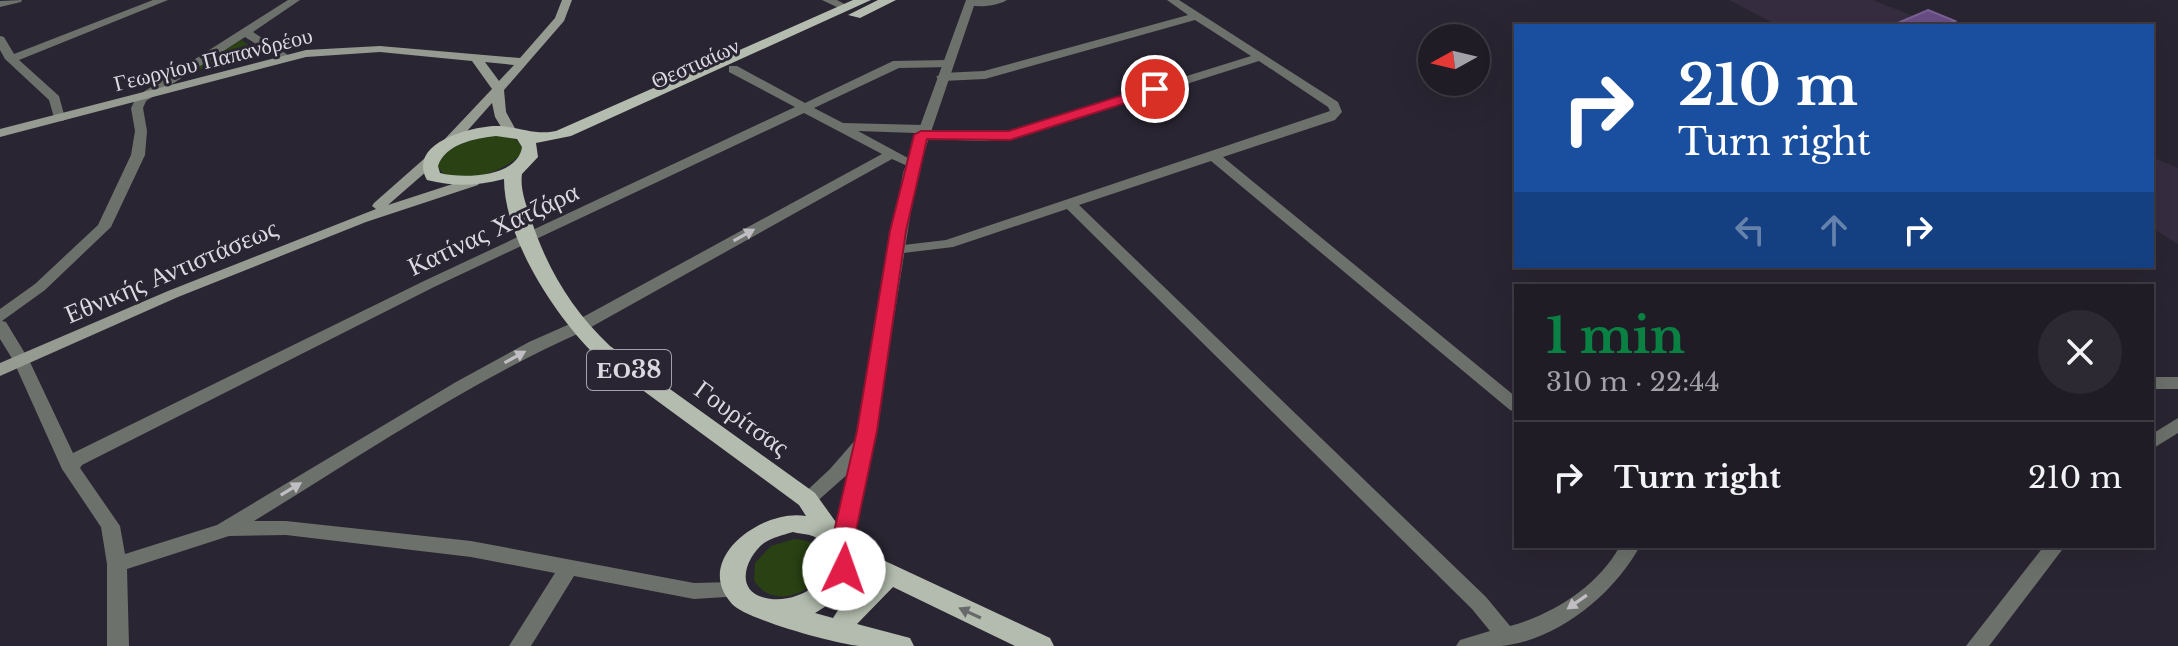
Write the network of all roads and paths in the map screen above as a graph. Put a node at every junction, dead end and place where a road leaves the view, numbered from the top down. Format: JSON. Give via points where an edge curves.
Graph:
{"nodes":[{"id":1,"x":17,"y":0,"type":"edge"},
{"id":2,"x":163,"y":0,"type":"edge"},
{"id":3,"x":295,"y":0,"type":"edge"},
{"id":4,"x":567,"y":0,"type":"edge"},
{"id":5,"x":827,"y":0,"type":"edge"},
{"id":6,"x":864,"y":0,"type":"edge"},
{"id":7,"x":889,"y":0,"type":"edge"},
{"id":8,"x":1002,"y":0,"type":"edge"},
{"id":9,"x":1172,"y":0,"type":"edge"},
{"id":10,"x":970,"y":1,"type":"edge"},
{"id":11,"x":0,"y":4,"type":"edge"},
{"id":12,"x":847,"y":8,"type":"junction"},
{"id":13,"x":1196,"y":16,"type":"junction"},
{"id":14,"x":244,"y":31,"type":"junction"},
{"id":15,"x":0,"y":39,"type":"edge"},
{"id":16,"x":439,"y":53,"type":"junction"},
{"id":17,"x":284,"y":57,"type":"junction"},
{"id":18,"x":1260,"y":57,"type":"junction"},
{"id":19,"x":476,"y":58,"type":"junction"},
{"id":20,"x":526,"y":58,"type":"junction"},
{"id":21,"x":11,"y":59,"type":"junction"},
{"id":22,"x":733,"y":69,"type":"junction"},
{"id":23,"x":944,"y":71,"type":"junction"},
{"id":24,"x":498,"y":89,"type":"junction"},
{"id":25,"x":146,"y":94,"type":"junction"},
{"id":26,"x":805,"y":109,"type":"junction"},
{"id":27,"x":59,"y":118,"type":"junction"},
{"id":28,"x":840,"y":127,"type":"junction"},
{"id":29,"x":922,"y":132,"type":"junction"},
{"id":30,"x":0,"y":133,"type":"edge"},
{"id":31,"x":517,"y":134,"type":"junction"},
{"id":32,"x":447,"y":145,"type":"junction"},
{"id":33,"x":892,"y":154,"type":"junction"},
{"id":34,"x":1213,"y":156,"type":"junction"},
{"id":35,"x":430,"y":161,"type":"junction"},
{"id":36,"x":912,"y":164,"type":"junction"},
{"id":37,"x":517,"y":167,"type":"junction"},
{"id":38,"x":481,"y":180,"type":"junction"},
{"id":39,"x":513,"y":191,"type":"junction"},
{"id":40,"x":1070,"y":204,"type":"junction"},
{"id":41,"x":361,"y":219,"type":"junction"},
{"id":42,"x":528,"y":240,"type":"junction"},
{"id":43,"x":895,"y":250,"type":"junction"},
{"id":44,"x":0,"y":317,"type":"edge"},
{"id":45,"x":0,"y":326,"type":"edge"},
{"id":46,"x":578,"y":327,"type":"junction"},
{"id":47,"x":21,"y":360,"type":"junction"},
{"id":48,"x":0,"y":370,"type":"edge"},
{"id":49,"x":2154,"y":383,"type":"edge"},
{"id":50,"x":2178,"y":383,"type":"edge"},
{"id":51,"x":1514,"y":404,"type":"edge"},
{"id":52,"x":2178,"y":424,"type":"edge"},
{"id":53,"x":867,"y":431,"type":"junction"},
{"id":54,"x":2154,"y":442,"type":"edge"},
{"id":55,"x":71,"y":469,"type":"junction"},
{"id":56,"x":807,"y":499,"type":"junction"},
{"id":57,"x":224,"y":530,"type":"junction"},
{"id":58,"x":757,"y":536,"type":"junction"},
{"id":59,"x":838,"y":543,"type":"junction"},
{"id":60,"x":1629,"y":548,"type":"edge"},
{"id":61,"x":2053,"y":548,"type":"edge"},
{"id":62,"x":117,"y":564,"type":"junction"},
{"id":63,"x":569,"y":568,"type":"junction"},
{"id":64,"x":888,"y":576,"type":"junction"},
{"id":65,"x":735,"y":590,"type":"junction"},
{"id":66,"x":763,"y":611,"type":"junction"},
{"id":67,"x":1505,"y":635,"type":"junction"},
{"id":68,"x":836,"y":639,"type":"edge"},
{"id":69,"x":118,"y":646,"type":"edge"},
{"id":70,"x":520,"y":646,"type":"edge"},
{"id":71,"x":901,"y":646,"type":"edge"},
{"id":72,"x":1041,"y":646,"type":"edge"},
{"id":73,"x":1467,"y":646,"type":"edge"},
{"id":74,"x":1977,"y":646,"type":"edge"}],
"edges":[{"from":1,"to":11,"type":"street"},
{"from":2,"to":21,"type":"street"},
{"from":3,"to":14,"type":"street"},
{"from":4,"to":20,"type":"main road","via":[[560,19]]},
{"from":5,"to":12,"type":"street"},
{"from":6,"to":12,"type":"main road","name":"Θεστιαίων"},
{"from":7,"to":22,"type":"main road","name":"Θεστιαίων"},
{"from":8,"to":10,"type":"street"},
{"from":9,"to":13,"type":"street"},
{"from":10,"to":23,"type":"street"},
{"from":12,"to":31,"type":"main road","name":"Θεστιαίων","via":[[565,133],[537,138]]},
{"from":13,"to":18,"type":"street"},
{"from":13,"to":23,"type":"street","name":"Κατίνας Χατζάρα","via":[[985,75]]},
{"from":14,"to":17,"type":"street"},
{"from":14,"to":25,"type":"street"},
{"from":15,"to":21,"type":"street"},
{"from":16,"to":17,"type":"main road","name":"Γεωργίου Παπανδρέου","via":[[354,49]]},
{"from":16,"to":19,"type":"main road"},
{"from":16,"to":20,"type":"main road","via":[[483,51]]},
{"from":17,"to":25,"type":"main road","name":"Γεωργίου Παπανδρέου"},
{"from":18,"to":29,"type":"street","via":[[1019,133],[985,137]]},
{"from":18,"to":34,"type":"street","via":[[1334,105],[1336,112]]},
{"from":19,"to":20,"type":"main road"},
{"from":19,"to":24,"type":"main road"},
{"from":20,"to":24,"type":"main road"},
{"from":21,"to":27,"type":"street","via":[[55,99]]},
{"from":22,"to":26,"type":"street"},
{"from":22,"to":37,"type":"main road","name":"Θεστιαίων"},
{"from":23,"to":26,"type":"street","name":"Κατίνας Χατζάρα","via":[[897,64]]},
{"from":23,"to":29,"type":"street"},
{"from":24,"to":31,"type":"main road","via":[[501,120]]},
{"from":24,"to":32,"type":"main road"},
{"from":25,"to":27,"type":"main road","name":"Γεωργίου Παπανδρέου"},
{"from":25,"to":44,"type":"street","via":[[137,104],[138,155],[104,227]]},
{"from":26,"to":28,"type":"street"},
{"from":26,"to":42,"type":"street","name":"Κατίνας Χατζάρα"},
{"from":27,"to":30,"type":"main road","name":"Γεωργίου Παπανδρέου"},
{"from":28,"to":29,"type":"street"},
{"from":28,"to":33,"type":"street"},
{"from":29,"to":36,"type":"street"},
{"from":31,"to":32,"type":"main road","name":"Θεστιαίων","via":[[479,133]]},
{"from":31,"to":37,"type":"main road","number":"ΕΟ38","via":[[530,141],[532,149]]},
{"from":32,"to":35,"type":"main road"},
{"from":33,"to":36,"type":"street"},
{"from":46,"to":33,"type":"street","one_way":true},
{"from":34,"to":40,"type":"street"},
{"from":34,"to":51,"type":"street"},
{"from":35,"to":38,"type":"main road","via":[[433,176],[457,183]]},
{"from":35,"to":41,"type":"main road","name":"Εθνικής Αντιστάσεως"},
{"from":36,"to":43,"type":"street"},
{"from":37,"to":38,"type":"main road","name":"Θεστιαίων"},
{"from":37,"to":39,"type":"main road","name":"Γουρίτσας","number":"ΕΟ38"},
{"from":38,"to":39,"type":"main road"},
{"from":38,"to":41,"type":"main road","name":"Εθνικής Αντιστάσεως"},
{"from":39,"to":42,"type":"main road","name":"Γουρίτσας","number":"ΕΟ38"},
{"from":40,"to":43,"type":"street","via":[[948,244]]},
{"from":40,"to":67,"type":"street","via":[[1479,603]]},
{"from":41,"to":47,"type":"main road","name":"Εθνικής Αντιστάσεως"},
{"from":42,"to":46,"type":"main road","name":"Γουρίτσας","number":"ΕΟ38","via":[[550,288]]},
{"from":42,"to":55,"type":"street","name":"Κατίνας Χατζάρα","via":[[85,454]]},
{"from":43,"to":53,"type":"street"},
{"from":45,"to":47,"type":"street"},
{"from":46,"to":56,"type":"main road","name":"Γουρίτσας","number":"ΕΟ38","via":[[603,351]]},
{"from":57,"to":46,"type":"street","one_way":true,"via":[[450,394]]},
{"from":47,"to":48,"type":"main road","name":"Εθνικής Αντιστάσεως"},
{"from":47,"to":55,"type":"street"},
{"from":49,"to":50,"type":"street"},
{"from":52,"to":54,"type":"street"},
{"from":53,"to":56,"type":"street","via":[[851,459]]},
{"from":53,"to":59,"type":"street"},
{"from":55,"to":62,"type":"street","via":[[108,521]]},
{"from":56,"to":58,"type":"main road"},
{"from":56,"to":59,"type":"main road","name":"Γουρίτσας","number":"ΕΟ38"},
{"from":57,"to":62,"type":"street"},
{"from":57,"to":63,"type":"street","via":[[286,528],[407,541]]},
{"from":58,"to":59,"type":"main road","number":"ΕΟ38","via":[[793,523],[812,524]]},
{"from":58,"to":65,"type":"main road","via":[[735,561]]},
{"from":59,"to":64,"type":"main road","number":"ΕΟ38"},
{"from":59,"to":66,"type":"main road","via":[[844,569],[823,598],[794,610]]},
{"from":60,"to":67,"type":"street","one_way":true,"via":[[1601,586],[1561,613]]},
{"from":61,"to":74,"type":"street"},
{"from":62,"to":69,"type":"street"},
{"from":63,"to":65,"type":"street","via":[[694,591]]},
{"from":63,"to":70,"type":"street"},
{"from":64,"to":68,"type":"main road","via":[[851,612]]},
{"from":72,"to":64,"type":"main road","number":"ΕΟ38","one_way":true},
{"from":65,"to":66,"type":"main road"},
{"from":66,"to":68,"type":"main road"},
{"from":67,"to":73,"type":"street"},
{"from":68,"to":71,"type":"main road"}]}
